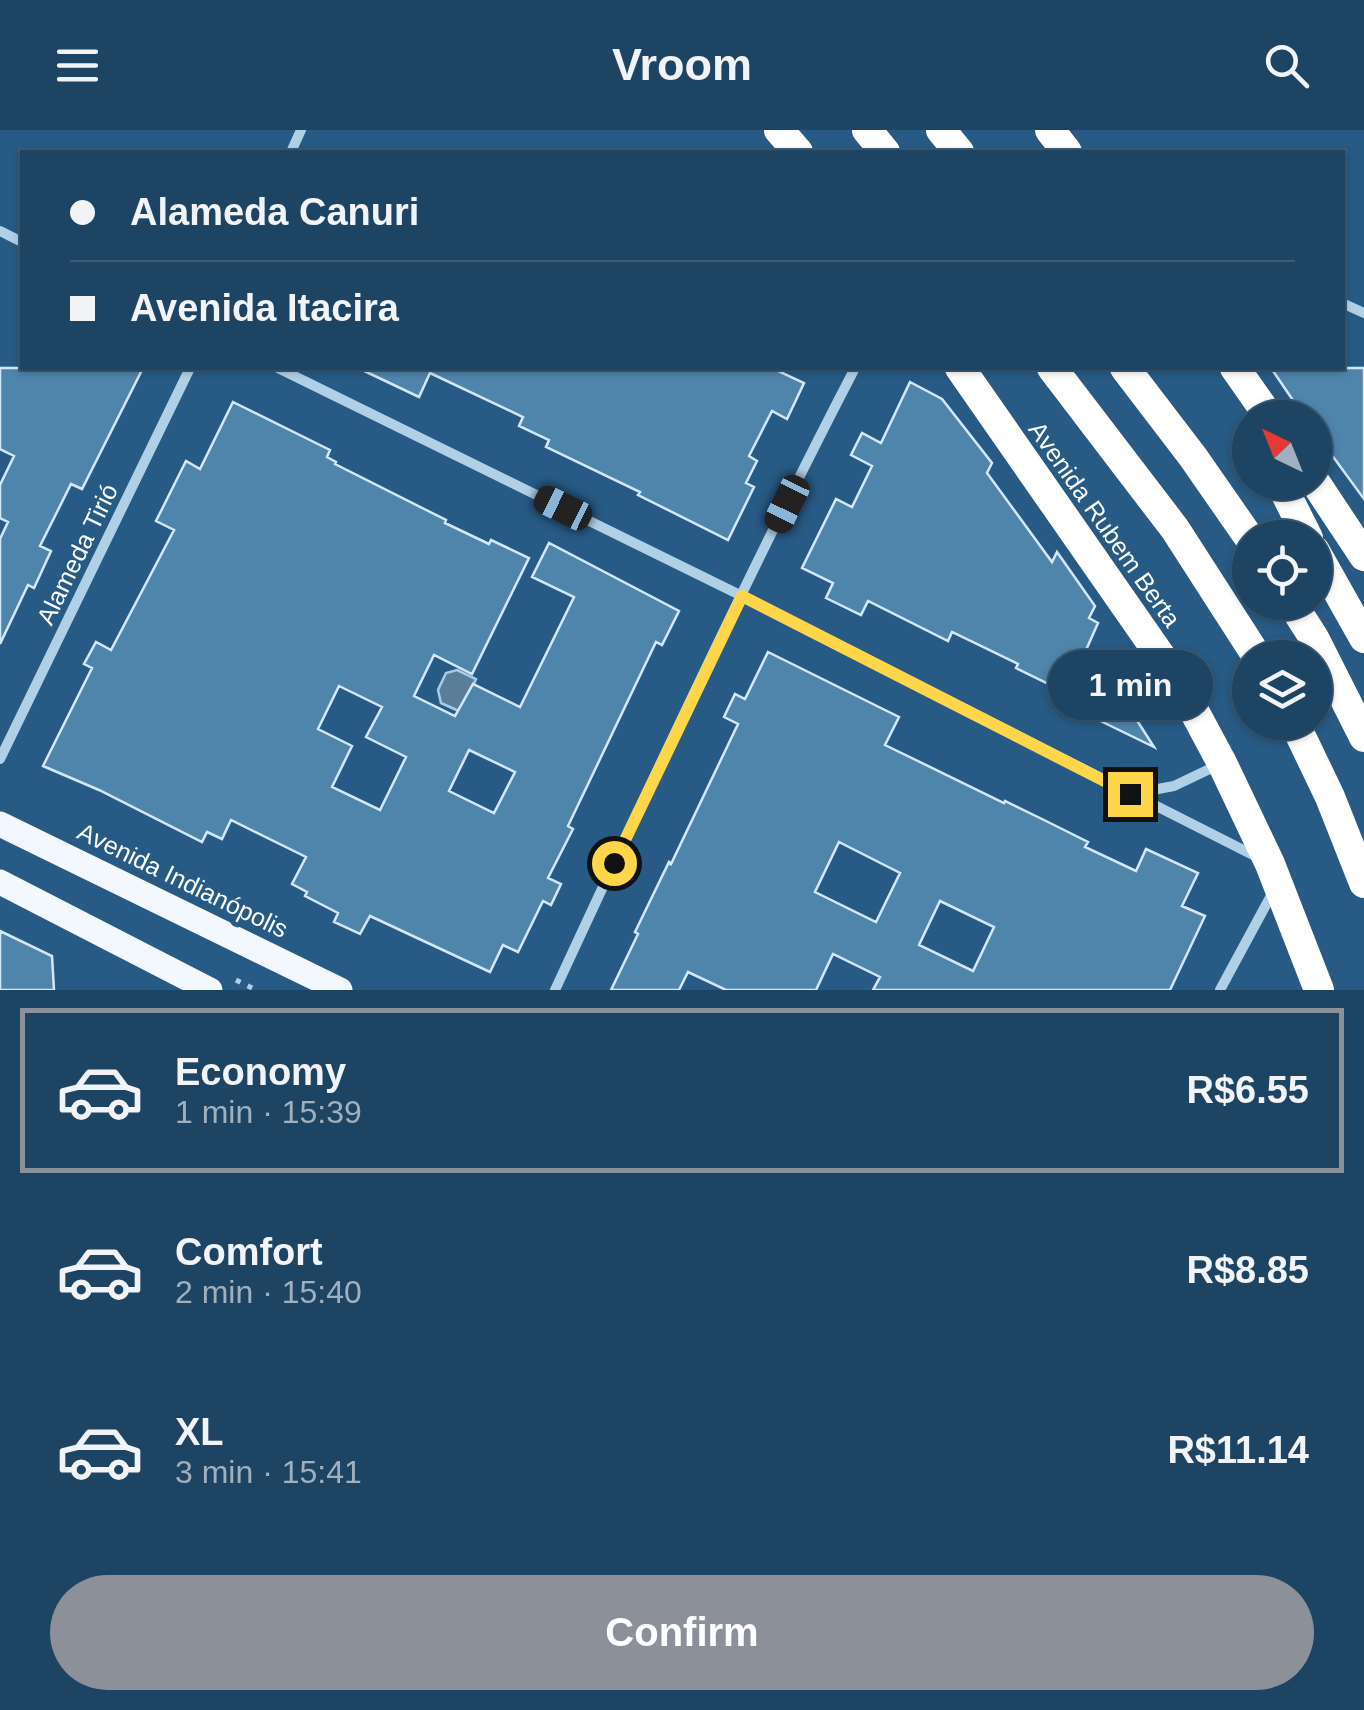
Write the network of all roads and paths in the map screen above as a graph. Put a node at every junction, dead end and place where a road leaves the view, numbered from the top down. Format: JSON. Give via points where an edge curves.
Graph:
{"nodes":[{"id":1,"x":780,"y":130,"type":"edge"},
{"id":2,"x":867,"y":130,"type":"edge"},
{"id":3,"x":941,"y":130,"type":"edge"},
{"id":4,"x":1050,"y":130,"type":"edge"},
{"id":5,"x":796,"y":150,"type":"edge"},
{"id":6,"x":883,"y":150,"type":"edge"},
{"id":7,"x":957,"y":150,"type":"edge"},
{"id":8,"x":1065,"y":150,"type":"edge"},
{"id":9,"x":189,"y":370,"type":"edge"},
{"id":10,"x":282,"y":370,"type":"edge"},
{"id":11,"x":855,"y":370,"type":"edge"},
{"id":12,"x":961,"y":370,"type":"edge"},
{"id":13,"x":1054,"y":370,"type":"edge"},
{"id":14,"x":1127,"y":370,"type":"edge"},
{"id":15,"x":1236,"y":370,"type":"edge"},
{"id":16,"x":1236,"y":370,"type":"edge"},
{"id":17,"x":1245,"y":400,"type":"edge"},
{"id":18,"x":1257,"y":400,"type":"edge"},
{"id":19,"x":1327,"y":500,"type":"edge"},
{"id":20,"x":1237,"y":520,"type":"edge"},
{"id":21,"x":1364,"y":556,"type":"edge"},
{"id":22,"x":1332,"y":581,"type":"edge"},
{"id":23,"x":742,"y":596,"type":"junction"},
{"id":24,"x":1302,"y":620,"type":"edge"},
{"id":25,"x":1364,"y":638,"type":"edge"},
{"id":26,"x":1246,"y":640,"type":"edge"},
{"id":27,"x":1364,"y":736,"type":"edge"},
{"id":28,"x":1303,"y":740,"type":"edge"},
{"id":29,"x":0,"y":759,"type":"edge"},
{"id":30,"x":1222,"y":764,"type":"junction"},
{"id":31,"x":1130,"y":794,"type":"junction"},
{"id":32,"x":0,"y":824,"type":"edge"},
{"id":33,"x":1274,"y":873,"type":"junction"},
{"id":34,"x":0,"y":882,"type":"edge"},
{"id":35,"x":1364,"y":883,"type":"edge"},
{"id":36,"x":210,"y":990,"type":"edge"},
{"id":37,"x":340,"y":990,"type":"edge"},
{"id":38,"x":554,"y":990,"type":"edge"},
{"id":39,"x":1220,"y":990,"type":"edge"},
{"id":40,"x":1319,"y":990,"type":"edge"}],
"edges":[{"from":1,"to":5,"type":"highway"},
{"from":2,"to":6,"type":"highway"},
{"from":3,"to":7,"type":"highway"},
{"from":4,"to":8,"type":"highway"},
{"from":9,"to":29,"type":"street","name":"Alameda Tirió"},
{"from":10,"to":23,"type":"street"},
{"from":11,"to":23,"type":"street"},
{"from":12,"to":30,"type":"highway","name":"Avenida Rubem Berta","via":[[1169,667]]},
{"from":13,"to":26,"type":"highway","name":"Avenida Rubem Berta","via":[[1175,529]]},
{"from":14,"to":20,"type":"highway"},
{"from":15,"to":17,"type":"highway"},
{"from":16,"to":18,"type":"highway"},
{"from":19,"to":21,"type":"highway"},
{"from":22,"to":25,"type":"highway"},
{"from":23,"to":31,"type":"street"},
{"from":23,"to":38,"type":"street"},
{"from":24,"to":27,"type":"highway"},
{"from":28,"to":35,"type":"highway"},
{"from":30,"to":31,"type":"street","via":[[1174,786]]},
{"from":30,"to":33,"type":"highway","name":"Avenida Rubem Berta"},
{"from":31,"to":33,"type":"street"},
{"from":32,"to":37,"type":"main road","name":"Avenida Indianópolis"},
{"from":33,"to":39,"type":"street"},
{"from":33,"to":40,"type":"highway","name":"Avenida Rubem Berta"},
{"from":34,"to":36,"type":"main road"}]}
